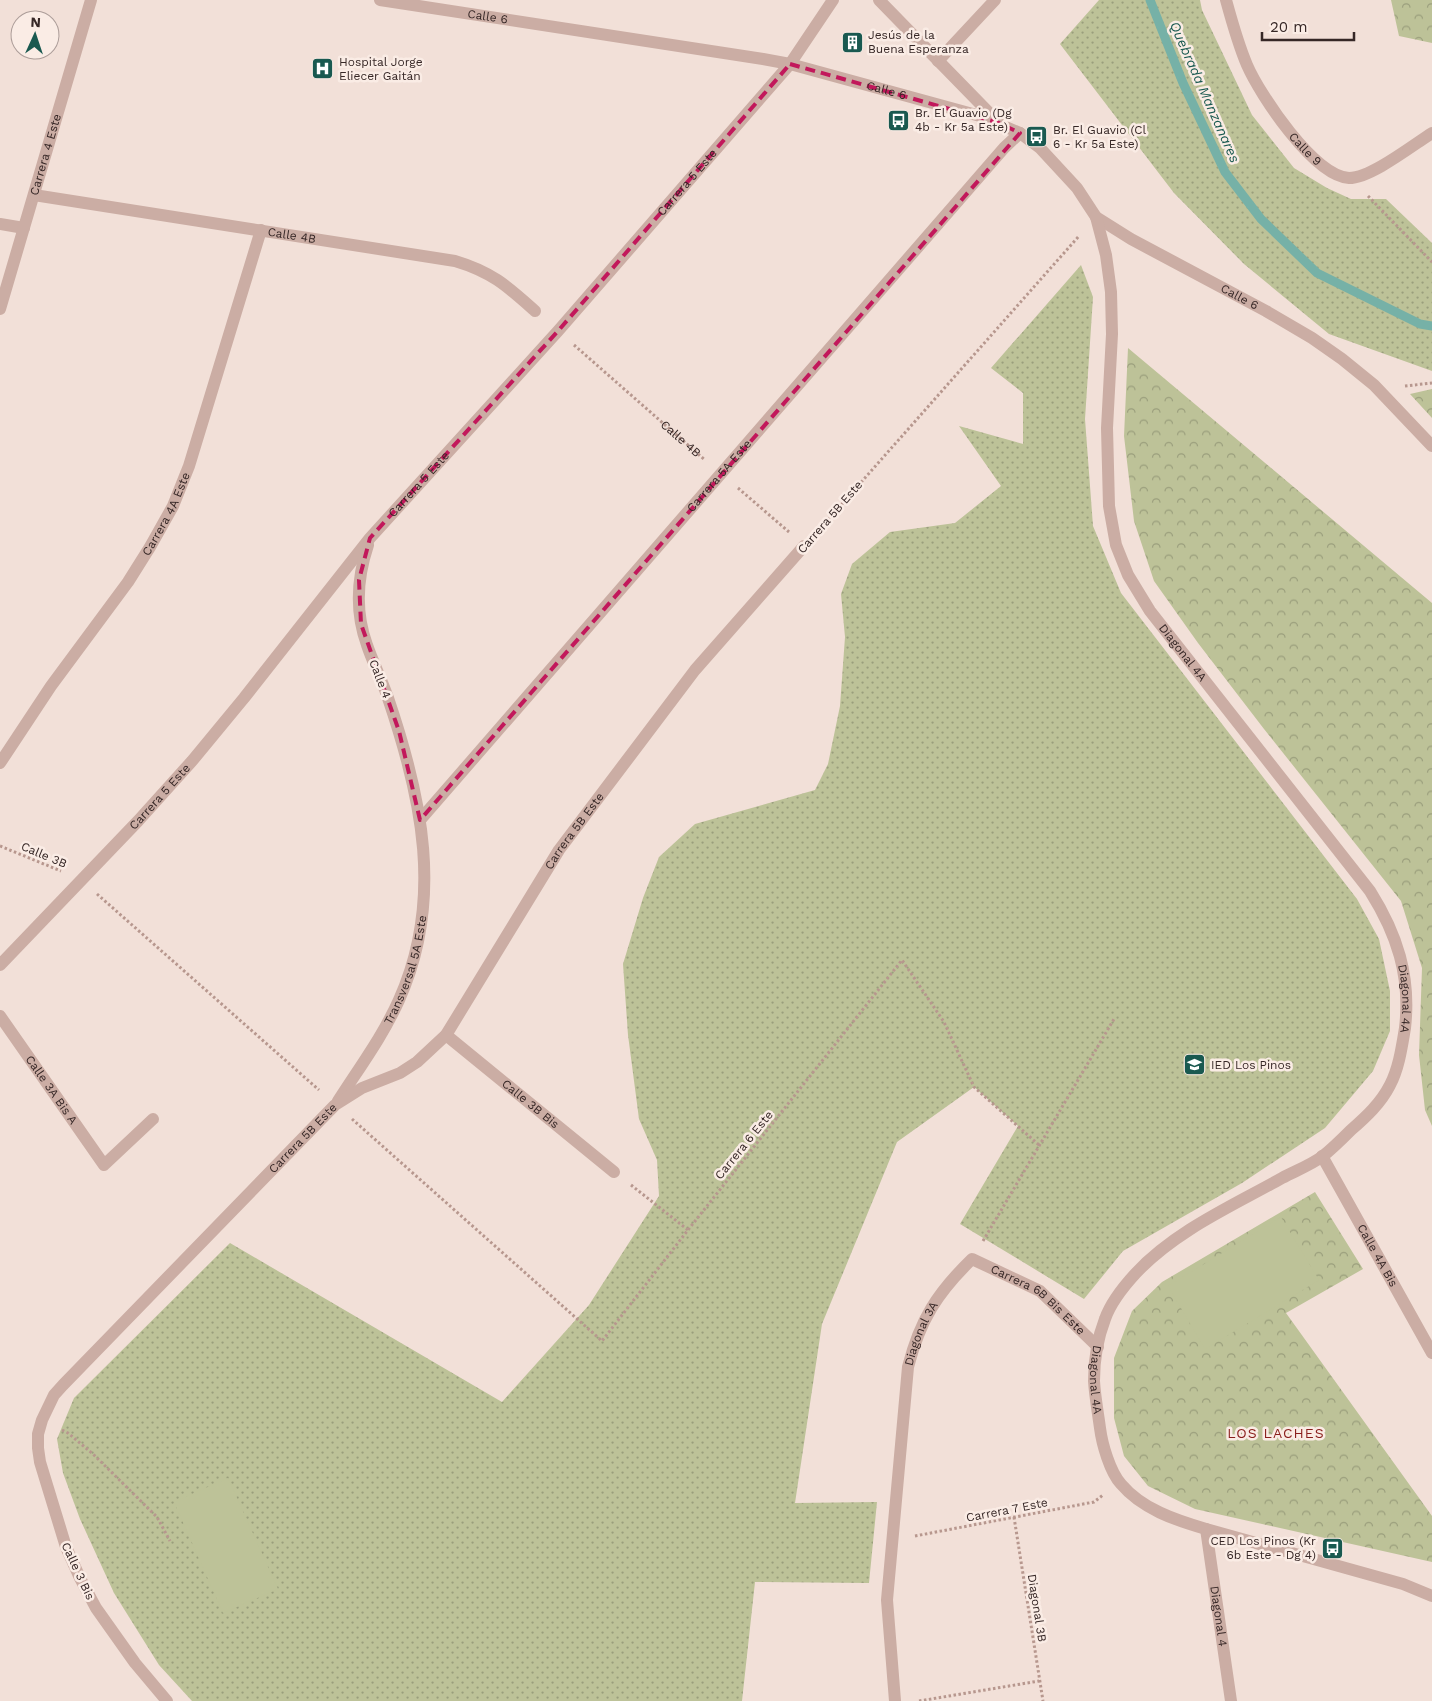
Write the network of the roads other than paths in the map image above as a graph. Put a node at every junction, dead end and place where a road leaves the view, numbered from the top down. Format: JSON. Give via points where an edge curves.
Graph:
{"nodes":[{"id":1,"x":91,"y":0,"type":"edge"},
{"id":2,"x":380,"y":0,"type":"edge"},
{"id":3,"x":833,"y":0,"type":"edge"},
{"id":4,"x":879,"y":0,"type":"edge"},
{"id":5,"x":995,"y":0,"type":"edge"},
{"id":6,"x":1226,"y":0,"type":"edge"},
{"id":7,"x":938,"y":61,"type":"junction"},
{"id":8,"x":790,"y":64,"type":"junction"},
{"id":9,"x":999,"y":123,"type":"junction"},
{"id":10,"x":1020,"y":133,"type":"junction"},
{"id":11,"x":1432,"y":133,"type":"edge"},
{"id":12,"x":34,"y":195,"type":"junction"},
{"id":13,"x":1096,"y":217,"type":"junction"},
{"id":14,"x":0,"y":224,"type":"edge"},
{"id":15,"x":24,"y":228,"type":"junction"},
{"id":16,"x":261,"y":230,"type":"junction"},
{"id":17,"x":0,"y":309,"type":"edge"},
{"id":18,"x":536,"y":311,"type":"dead end"},
{"id":19,"x":1432,"y":446,"type":"edge"},
{"id":20,"x":370,"y":538,"type":"junction"},
{"id":21,"x":804,"y":546,"type":"road end"},
{"id":22,"x":0,"y":763,"type":"edge"},
{"id":23,"x":420,"y":820,"type":"junction"},
{"id":24,"x":0,"y":965,"type":"edge"},
{"id":25,"x":0,"y":1016,"type":"edge"},
{"id":26,"x":446,"y":1035,"type":"junction"},
{"id":27,"x":335,"y":1105,"type":"junction"},
{"id":28,"x":153,"y":1119,"type":"dead end"},
{"id":29,"x":1322,"y":1156,"type":"junction"},
{"id":30,"x":614,"y":1172,"type":"road end"},
{"id":31,"x":972,"y":1259,"type":"joint"},
{"id":32,"x":1098,"y":1347,"type":"junction"},
{"id":33,"x":1432,"y":1353,"type":"edge"},
{"id":34,"x":42,"y":1420,"type":"joint"},
{"id":35,"x":1206,"y":1529,"type":"junction"},
{"id":36,"x":1432,"y":1596,"type":"edge"},
{"id":37,"x":167,"y":1701,"type":"edge"},
{"id":38,"x":895,"y":1701,"type":"edge"},
{"id":39,"x":1232,"y":1701,"type":"edge"}],
"edges":[{"from":1,"to":12,"type":"street","name":"Carrera 4 Este"},
{"from":2,"to":8,"type":"street","name":"Calle 6"},
{"from":3,"to":8,"type":"street","name":"Carrera 5 Este"},
{"from":4,"to":7,"type":"street"},
{"from":5,"to":7,"type":"street"},
{"from":6,"to":11,"type":"street","name":"Calle 9","via":[[1248,66],[1263,94],[1301,144],[1332,173],[1350,178],[1374,170]]},
{"from":7,"to":9,"type":"street"},
{"from":8,"to":9,"type":"street","name":"Calle 6"},
{"from":8,"to":20,"type":"street","name":"Carrera 5 Este","via":[[558,331]]},
{"from":9,"to":10,"type":"street","name":"Calle 6"},
{"from":10,"to":13,"type":"street","name":"Calle 6","via":[[1059,167]]},
{"from":10,"to":23,"type":"street","name":"Carrera 5A Este"},
{"from":12,"to":15,"type":"street","name":"Carrera 4 Este"},
{"from":12,"to":16,"type":"street","name":"Calle 4B"},
{"from":13,"to":19,"type":"street","name":"Calle 6","via":[[1312,338],[1374,385]]},
{"from":13,"to":29,"type":"street","name":"Diagonal 4A","via":[[1111,292],[1107,428],[1109,506],[1116,544],[1128,575],[1150,611],[1370,891],[1397,942],[1405,975],[1407,1010],[1402,1048],[1390,1085],[1372,1112]]},
{"from":14,"to":15,"type":"street"},
{"from":15,"to":17,"type":"street","name":"Carrera 4 Este"},
{"from":16,"to":18,"type":"street","name":"Calle 4B","via":[[473,266],[506,284]]},
{"from":16,"to":22,"type":"street","name":"Carrera 4A Este","via":[[189,466],[173,506],[128,582],[51,686]]},
{"from":20,"to":23,"type":"street","name":"Calle 4","via":[[359,580],[361,624],[399,730]]},
{"from":20,"to":24,"type":"street","name":"Carrera 5 Este","via":[[192,761]]},
{"from":21,"to":26,"type":"street","name":"Carrera 5B Este","via":[[695,670],[559,850]]},
{"from":23,"to":27,"type":"street","name":"Transversal 5A Este","via":[[424,850],[423,912],[410,972],[385,1028]]},
{"from":25,"to":28,"type":"street","name":"Calle 3A Bis A","via":[[104,1165]]},
{"from":26,"to":27,"type":"street","name":"Carrera 5B Este","via":[[405,1069],[362,1088]]},
{"from":26,"to":30,"type":"street","name":"Calle 3B Bis"},
{"from":27,"to":34,"type":"street","name":"Carrera 5B Este","via":[[63,1385],[54,1395]]},
{"from":29,"to":32,"type":"street","name":"Diagonal 4A","via":[[1222,1211],[1151,1257],[1117,1297],[1105,1318]]},
{"from":29,"to":33,"type":"street","name":"Calle 4A Bis"},
{"from":31,"to":32,"type":"street","name":"Carrera 6B Bis Este","via":[[1040,1292]]},
{"from":31,"to":38,"type":"street","name":"Diagonal 3A","via":[[954,1277],[924,1319],[908,1368],[887,1600]]},
{"from":32,"to":35,"type":"street","name":"Diagonal 4A","via":[[1094,1381],[1101,1433],[1119,1482],[1136,1498],[1160,1513]]},
{"from":34,"to":37,"type":"street","name":"Calle 3 Bis","via":[[38,1434],[40,1462],[66,1547],[100,1615]]},
{"from":35,"to":36,"type":"street","name":"Diagonal 4A","via":[[1403,1584]]},
{"from":35,"to":39,"type":"street","name":"Diagonal 4"}]}
